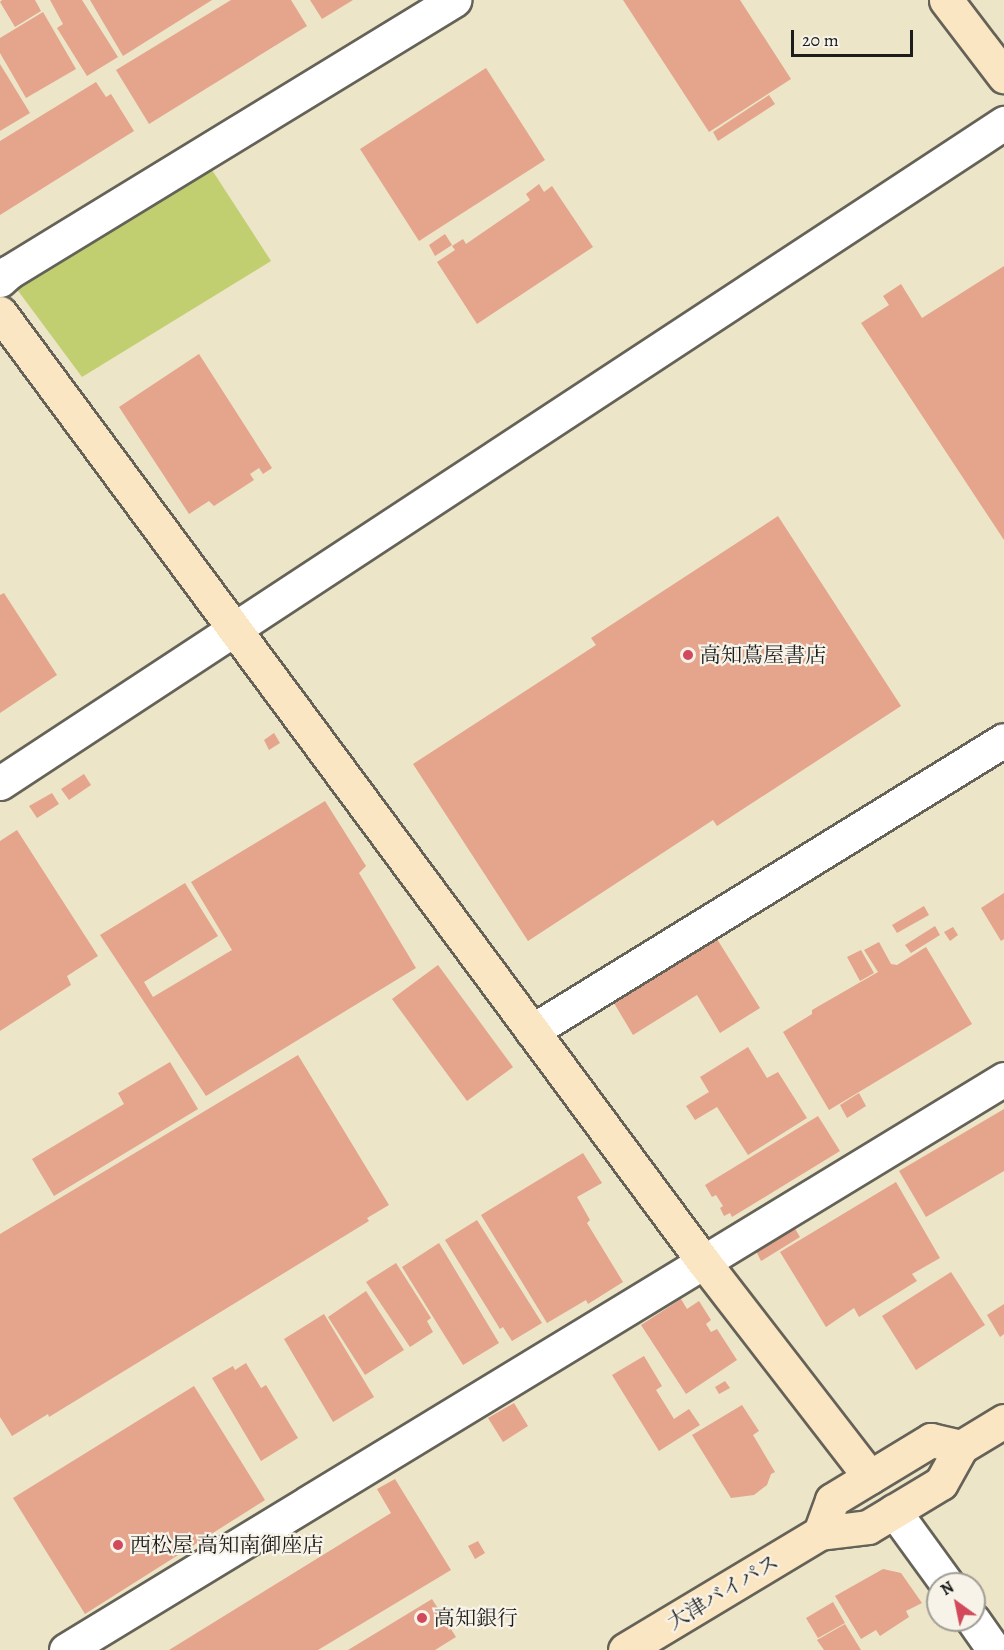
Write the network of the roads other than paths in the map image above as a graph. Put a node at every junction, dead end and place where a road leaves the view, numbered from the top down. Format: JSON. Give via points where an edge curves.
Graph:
{"nodes":[{"id":1,"x":454,"y":0,"type":"edge"},
{"id":2,"x":946,"y":0,"type":"edge"},
{"id":3,"x":1004,"y":76,"type":"edge"},
{"id":4,"x":1004,"y":123,"type":"edge"},
{"id":5,"x":0,"y":280,"type":"edge"},
{"id":6,"x":0,"y":313,"type":"edge"},
{"id":7,"x":237,"y":630,"type":"junction"},
{"id":8,"x":1004,"y":740,"type":"edge"},
{"id":9,"x":0,"y":783,"type":"edge"},
{"id":10,"x":532,"y":1031,"type":"junction"},
{"id":11,"x":1004,"y":1079,"type":"edge"},
{"id":12,"x":703,"y":1261,"type":"junction"},
{"id":13,"x":1004,"y":1421,"type":"edge"},
{"id":14,"x":961,"y":1447,"type":"junction"},
{"id":15,"x":870,"y":1477,"type":"junction"},
{"id":16,"x":894,"y":1511,"type":"junction"},
{"id":17,"x":820,"y":1533,"type":"junction"},
{"id":18,"x":938,"y":1572,"type":"edge"},
{"id":19,"x":981,"y":1632,"type":"edge"},
{"id":20,"x":66,"y":1650,"type":"edge"},
{"id":21,"x":626,"y":1650,"type":"edge"},
{"id":22,"x":994,"y":1650,"type":"edge"}],
"edges":[{"from":1,"to":5,"type":"street"},
{"from":2,"to":3,"type":"street"},
{"from":4,"to":7,"type":"street"},
{"from":6,"to":7,"type":"street"},
{"from":7,"to":9,"type":"street"},
{"from":7,"to":10,"type":"street"},
{"from":8,"to":10,"type":"street"},
{"from":10,"to":12,"type":"street"},
{"from":11,"to":12,"type":"street"},
{"from":12,"to":15,"type":"street"},
{"from":12,"to":20,"type":"street"},
{"from":13,"to":14,"type":"street","name":"大津バイパス"},
{"from":14,"to":15,"type":"street","via":[[931,1440]]},
{"from":14,"to":16,"type":"street","name":"大津バイパス","via":[[940,1483]]},
{"from":15,"to":17,"type":"street","via":[[832,1500]]},
{"from":16,"to":17,"type":"street","name":"大津バイパス","via":[[868,1527]]},
{"from":16,"to":18,"type":"street"},
{"from":17,"to":21,"type":"street","name":"大津バイパス"},
{"from":19,"to":22,"type":"street"}]}
